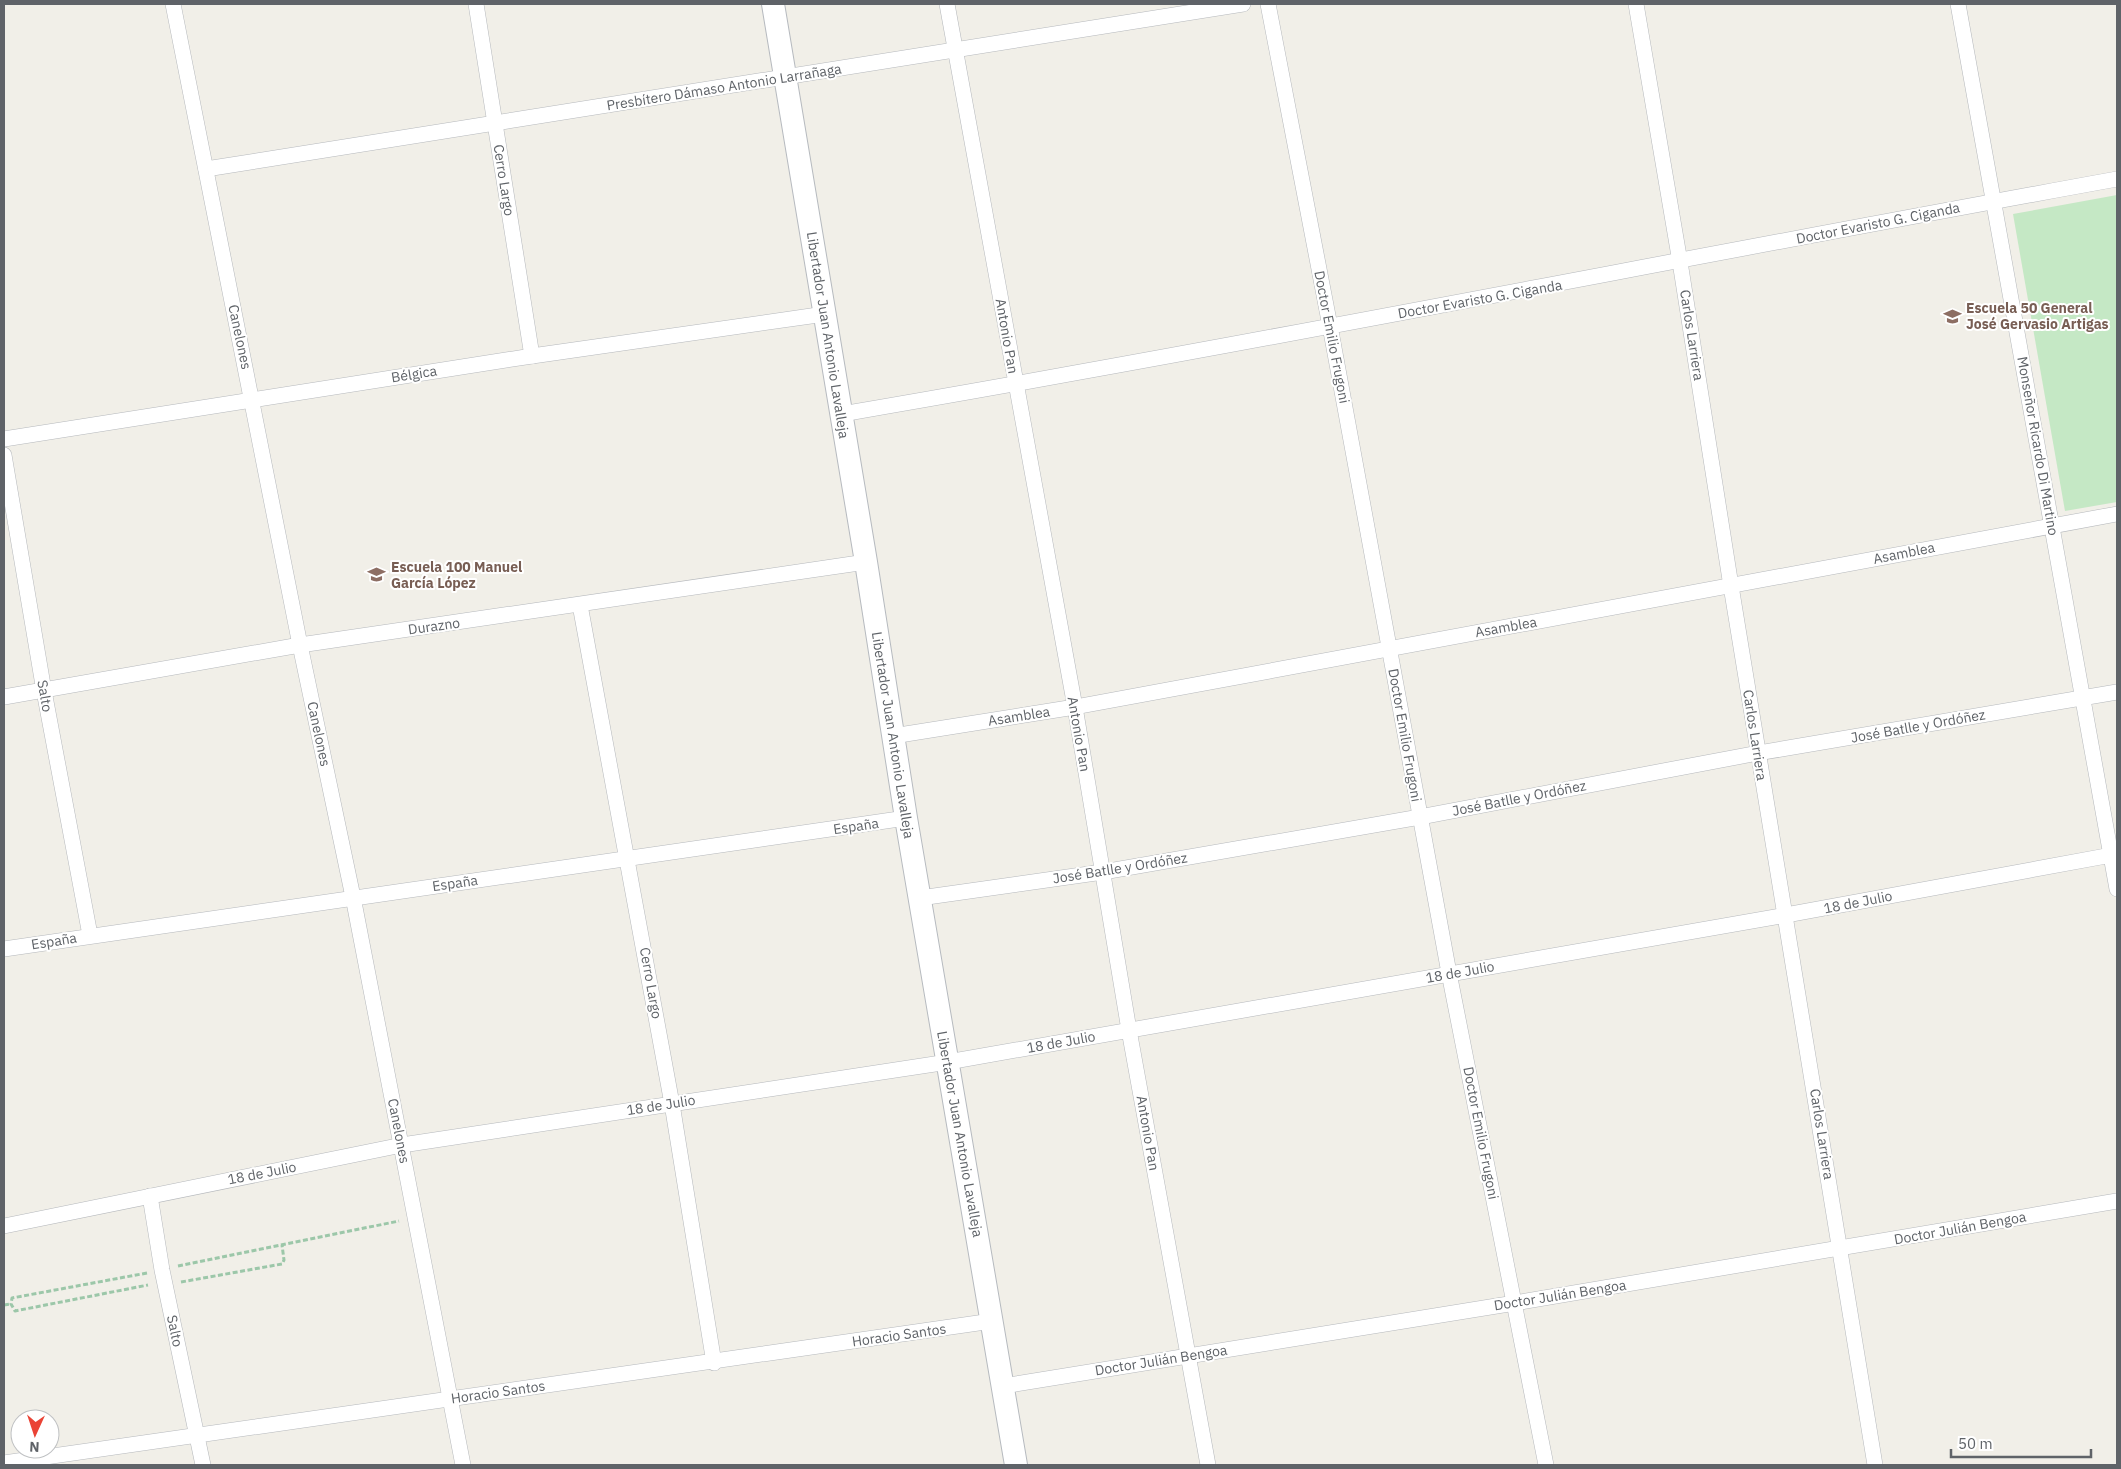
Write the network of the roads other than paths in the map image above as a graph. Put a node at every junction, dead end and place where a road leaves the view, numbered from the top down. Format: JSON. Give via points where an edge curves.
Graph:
{"nodes":[{"id":1,"x":173,"y":4,"type":"edge"},
{"id":2,"x":476,"y":4,"type":"edge"},
{"id":3,"x":773,"y":4,"type":"edge"},
{"id":4,"x":947,"y":4,"type":"edge"},
{"id":5,"x":1243,"y":4,"type":"edge"},
{"id":6,"x":1268,"y":4,"type":"edge"},
{"id":7,"x":1636,"y":4,"type":"edge"},
{"id":8,"x":1958,"y":4,"type":"edge"},
{"id":9,"x":955,"y":49,"type":"junction"},
{"id":10,"x":785,"y":78,"type":"junction"},
{"id":11,"x":495,"y":124,"type":"junction"},
{"id":12,"x":206,"y":168,"type":"junction"},
{"id":13,"x":2117,"y":178,"type":"edge"},
{"id":14,"x":1994,"y":201,"type":"junction"},
{"id":15,"x":1680,"y":262,"type":"junction"},
{"id":16,"x":825,"y":314,"type":"junction"},
{"id":17,"x":1330,"y":326,"type":"junction"},
{"id":18,"x":532,"y":356,"type":"junction"},
{"id":19,"x":1016,"y":384,"type":"junction"},
{"id":20,"x":253,"y":400,"type":"junction"},
{"id":21,"x":842,"y":414,"type":"junction"},
{"id":22,"x":4,"y":439,"type":"edge"},
{"id":23,"x":4,"y":455,"type":"edge"},
{"id":24,"x":2117,"y":514,"type":"edge"},
{"id":25,"x":2052,"y":525,"type":"junction"},
{"id":26,"x":866,"y":562,"type":"junction"},
{"id":27,"x":1731,"y":586,"type":"junction"},
{"id":28,"x":580,"y":605,"type":"junction"},
{"id":29,"x":300,"y":645,"type":"junction"},
{"id":30,"x":1389,"y":648,"type":"junction"},
{"id":31,"x":44,"y":691,"type":"junction"},
{"id":32,"x":2117,"y":692,"type":"edge"},
{"id":33,"x":4,"y":697,"type":"edge"},
{"id":34,"x":2083,"y":698,"type":"junction"},
{"id":35,"x":1075,"y":707,"type":"junction"},
{"id":36,"x":893,"y":736,"type":"junction"},
{"id":37,"x":1758,"y":754,"type":"junction"},
{"id":38,"x":1420,"y":817,"type":"junction"},
{"id":39,"x":906,"y":818,"type":"junction"},
{"id":40,"x":2114,"y":854,"type":"edge"},
{"id":41,"x":628,"y":858,"type":"junction"},
{"id":42,"x":1103,"y":872,"type":"junction"},
{"id":43,"x":2117,"y":889,"type":"edge"},
{"id":44,"x":353,"y":897,"type":"junction"},
{"id":45,"x":920,"y":898,"type":"junction"},
{"id":46,"x":1786,"y":915,"type":"junction"},
{"id":47,"x":90,"y":936,"type":"junction"},
{"id":48,"x":4,"y":949,"type":"edge"},
{"id":49,"x":1449,"y":973,"type":"junction"},
{"id":50,"x":1129,"y":1030,"type":"junction"},
{"id":51,"x":948,"y":1062,"type":"junction"},
{"id":52,"x":672,"y":1104,"type":"junction"},
{"id":53,"x":402,"y":1145,"type":"junction"},
{"id":54,"x":150,"y":1196,"type":"junction"},
{"id":55,"x":2117,"y":1201,"type":"edge"},
{"id":56,"x":4,"y":1226,"type":"edge"},
{"id":57,"x":1841,"y":1248,"type":"junction"},
{"id":58,"x":1516,"y":1303,"type":"junction"},
{"id":59,"x":992,"y":1321,"type":"junction"},
{"id":60,"x":1188,"y":1356,"type":"junction"},
{"id":61,"x":714,"y":1363,"type":"junction"},
{"id":62,"x":1003,"y":1386,"type":"junction"},
{"id":63,"x":449,"y":1399,"type":"junction"},
{"id":64,"x":196,"y":1433,"type":"junction"},
{"id":65,"x":4,"y":1462,"type":"edge"},
{"id":66,"x":202,"y":1465,"type":"edge"},
{"id":67,"x":463,"y":1465,"type":"edge"},
{"id":68,"x":1016,"y":1465,"type":"edge"},
{"id":69,"x":1208,"y":1465,"type":"edge"},
{"id":70,"x":1546,"y":1465,"type":"edge"},
{"id":71,"x":1875,"y":1465,"type":"edge"}],
"edges":[{"from":1,"to":12,"type":"street","name":"Canelones"},
{"from":2,"to":11,"type":"street","name":"Cerro Largo"},
{"from":3,"to":10,"type":"street","name":"Libertador Juan Antonio Lavalleja"},
{"from":4,"to":9,"type":"street","name":"Antonio Pan"},
{"from":5,"to":9,"type":"street","name":"Presbítero Dámaso Antonio Larrañaga"},
{"from":6,"to":17,"type":"street","name":"Doctor Emilio Frugoni"},
{"from":7,"to":15,"type":"street","name":"Carlos Larriera"},
{"from":8,"to":14,"type":"street","name":"Monseñor Ricardo Di Martino"},
{"from":9,"to":10,"type":"street","name":"Presbítero Dámaso Antonio Larrañaga"},
{"from":9,"to":19,"type":"street","name":"Antonio Pan"},
{"from":10,"to":11,"type":"street","name":"Presbítero Dámaso Antonio Larrañaga"},
{"from":10,"to":16,"type":"street","name":"Libertador Juan Antonio Lavalleja"},
{"from":11,"to":12,"type":"street","name":"Presbítero Dámaso Antonio Larrañaga"},
{"from":11,"to":18,"type":"street","name":"Cerro Largo"},
{"from":12,"to":20,"type":"street","name":"Canelones"},
{"from":13,"to":14,"type":"street","name":"Doctor Evaristo G. Ciganda"},
{"from":14,"to":15,"type":"street","name":"Doctor Evaristo G. Ciganda"},
{"from":14,"to":25,"type":"street","name":"Monseñor Ricardo Di Martino"},
{"from":15,"to":17,"type":"street","name":"Doctor Evaristo G. Ciganda"},
{"from":15,"to":27,"type":"street","name":"Carlos Larriera"},
{"from":16,"to":18,"type":"street","name":"Bélgica"},
{"from":16,"to":21,"type":"street","name":"Libertador Juan Antonio Lavalleja"},
{"from":17,"to":19,"type":"street","name":"Doctor Evaristo G. Ciganda"},
{"from":17,"to":30,"type":"street","name":"Doctor Emilio Frugoni"},
{"from":18,"to":20,"type":"street","name":"Bélgica"},
{"from":19,"to":21,"type":"street","name":"Doctor Evaristo G. Ciganda"},
{"from":19,"to":35,"type":"street","name":"Antonio Pan"},
{"from":20,"to":22,"type":"street","name":"Bélgica"},
{"from":20,"to":29,"type":"street","name":"Canelones"},
{"from":21,"to":26,"type":"street","name":"Libertador Juan Antonio Lavalleja"},
{"from":23,"to":31,"type":"street","name":"Salto"},
{"from":24,"to":25,"type":"street","name":"Asamblea"},
{"from":25,"to":27,"type":"street","name":"Asamblea"},
{"from":25,"to":34,"type":"street","name":"Monseñor Ricardo Di Martino"},
{"from":26,"to":28,"type":"street","name":"Durazno"},
{"from":26,"to":36,"type":"street","name":"Libertador Juan Antonio Lavalleja"},
{"from":27,"to":30,"type":"street","name":"Asamblea"},
{"from":27,"to":37,"type":"street","name":"Carlos Larriera"},
{"from":28,"to":29,"type":"street","name":"Durazno"},
{"from":28,"to":41,"type":"street","name":"Cerro Largo"},
{"from":29,"to":31,"type":"street","name":"Durazno"},
{"from":29,"to":44,"type":"street","name":"Canelones"},
{"from":30,"to":35,"type":"street","name":"Asamblea"},
{"from":30,"to":38,"type":"street","name":"Doctor Emilio Frugoni"},
{"from":31,"to":33,"type":"street","name":"Durazno"},
{"from":31,"to":47,"type":"street","name":"Salto"},
{"from":32,"to":34,"type":"street","name":"José Batlle y Ordóñez"},
{"from":34,"to":37,"type":"street","name":"José Batlle y Ordóñez"},
{"from":34,"to":40,"type":"street","name":"Monseñor Ricardo Di Martino"},
{"from":35,"to":36,"type":"street","name":"Asamblea"},
{"from":35,"to":42,"type":"street","name":"Antonio Pan"},
{"from":36,"to":39,"type":"street","name":"Libertador Juan Antonio Lavalleja"},
{"from":37,"to":38,"type":"street","name":"José Batlle y Ordóñez"},
{"from":37,"to":46,"type":"street","name":"Carlos Larriera"},
{"from":38,"to":42,"type":"street","name":"José Batlle y Ordóñez"},
{"from":38,"to":49,"type":"street","name":"Doctor Emilio Frugoni"},
{"from":39,"to":41,"type":"street","name":"España"},
{"from":39,"to":45,"type":"street","name":"Libertador Juan Antonio Lavalleja"},
{"from":40,"to":43,"type":"street","name":"Monseñor Ricardo Di Martino"},
{"from":40,"to":46,"type":"street","name":"18 de Julio"},
{"from":41,"to":44,"type":"street","name":"España"},
{"from":41,"to":52,"type":"street","name":"Cerro Largo"},
{"from":42,"to":45,"type":"street","name":"José Batlle y Ordóñez"},
{"from":42,"to":50,"type":"street","name":"Antonio Pan"},
{"from":44,"to":47,"type":"street","name":"España"},
{"from":44,"to":53,"type":"street","name":"Canelones"},
{"from":45,"to":51,"type":"street","name":"Libertador Juan Antonio Lavalleja"},
{"from":46,"to":49,"type":"street","name":"18 de Julio"},
{"from":46,"to":57,"type":"street","name":"Carlos Larriera"},
{"from":47,"to":48,"type":"street","name":"España"},
{"from":49,"to":50,"type":"street","name":"18 de Julio"},
{"from":49,"to":58,"type":"street","name":"Doctor Emilio Frugoni"},
{"from":50,"to":51,"type":"street","name":"18 de Julio"},
{"from":50,"to":60,"type":"street","name":"Antonio Pan"},
{"from":51,"to":52,"type":"street","name":"18 de Julio"},
{"from":51,"to":59,"type":"street","name":"Libertador Juan Antonio Lavalleja"},
{"from":52,"to":53,"type":"street","name":"18 de Julio"},
{"from":52,"to":61,"type":"street","name":"Cerro Largo"},
{"from":53,"to":54,"type":"street","name":"18 de Julio"},
{"from":53,"to":63,"type":"street","name":"Canelones"},
{"from":54,"to":56,"type":"street","name":"18 de Julio"},
{"from":54,"to":64,"type":"street","name":"Salto"},
{"from":55,"to":57,"type":"street","name":"Doctor Julián Bengoa"},
{"from":57,"to":58,"type":"street","name":"Doctor Julián Bengoa"},
{"from":57,"to":71,"type":"street","name":"Carlos Larriera"},
{"from":58,"to":60,"type":"street","name":"Doctor Julián Bengoa"},
{"from":58,"to":70,"type":"street","name":"Doctor Emilio Frugoni"},
{"from":59,"to":61,"type":"street","name":"Horacio Santos"},
{"from":59,"to":62,"type":"street","name":"Libertador Juan Antonio Lavalleja"},
{"from":60,"to":62,"type":"street","name":"Doctor Julián Bengoa"},
{"from":60,"to":69,"type":"street","name":"Antonio Pan"},
{"from":61,"to":63,"type":"street","name":"Horacio Santos"},
{"from":62,"to":68,"type":"street","name":"Libertador Juan Antonio Lavalleja"},
{"from":63,"to":64,"type":"street","name":"Horacio Santos"},
{"from":63,"to":67,"type":"street","name":"Canelones"},
{"from":64,"to":65,"type":"street","name":"Horacio Santos"},
{"from":64,"to":66,"type":"street","name":"Salto"}]}
